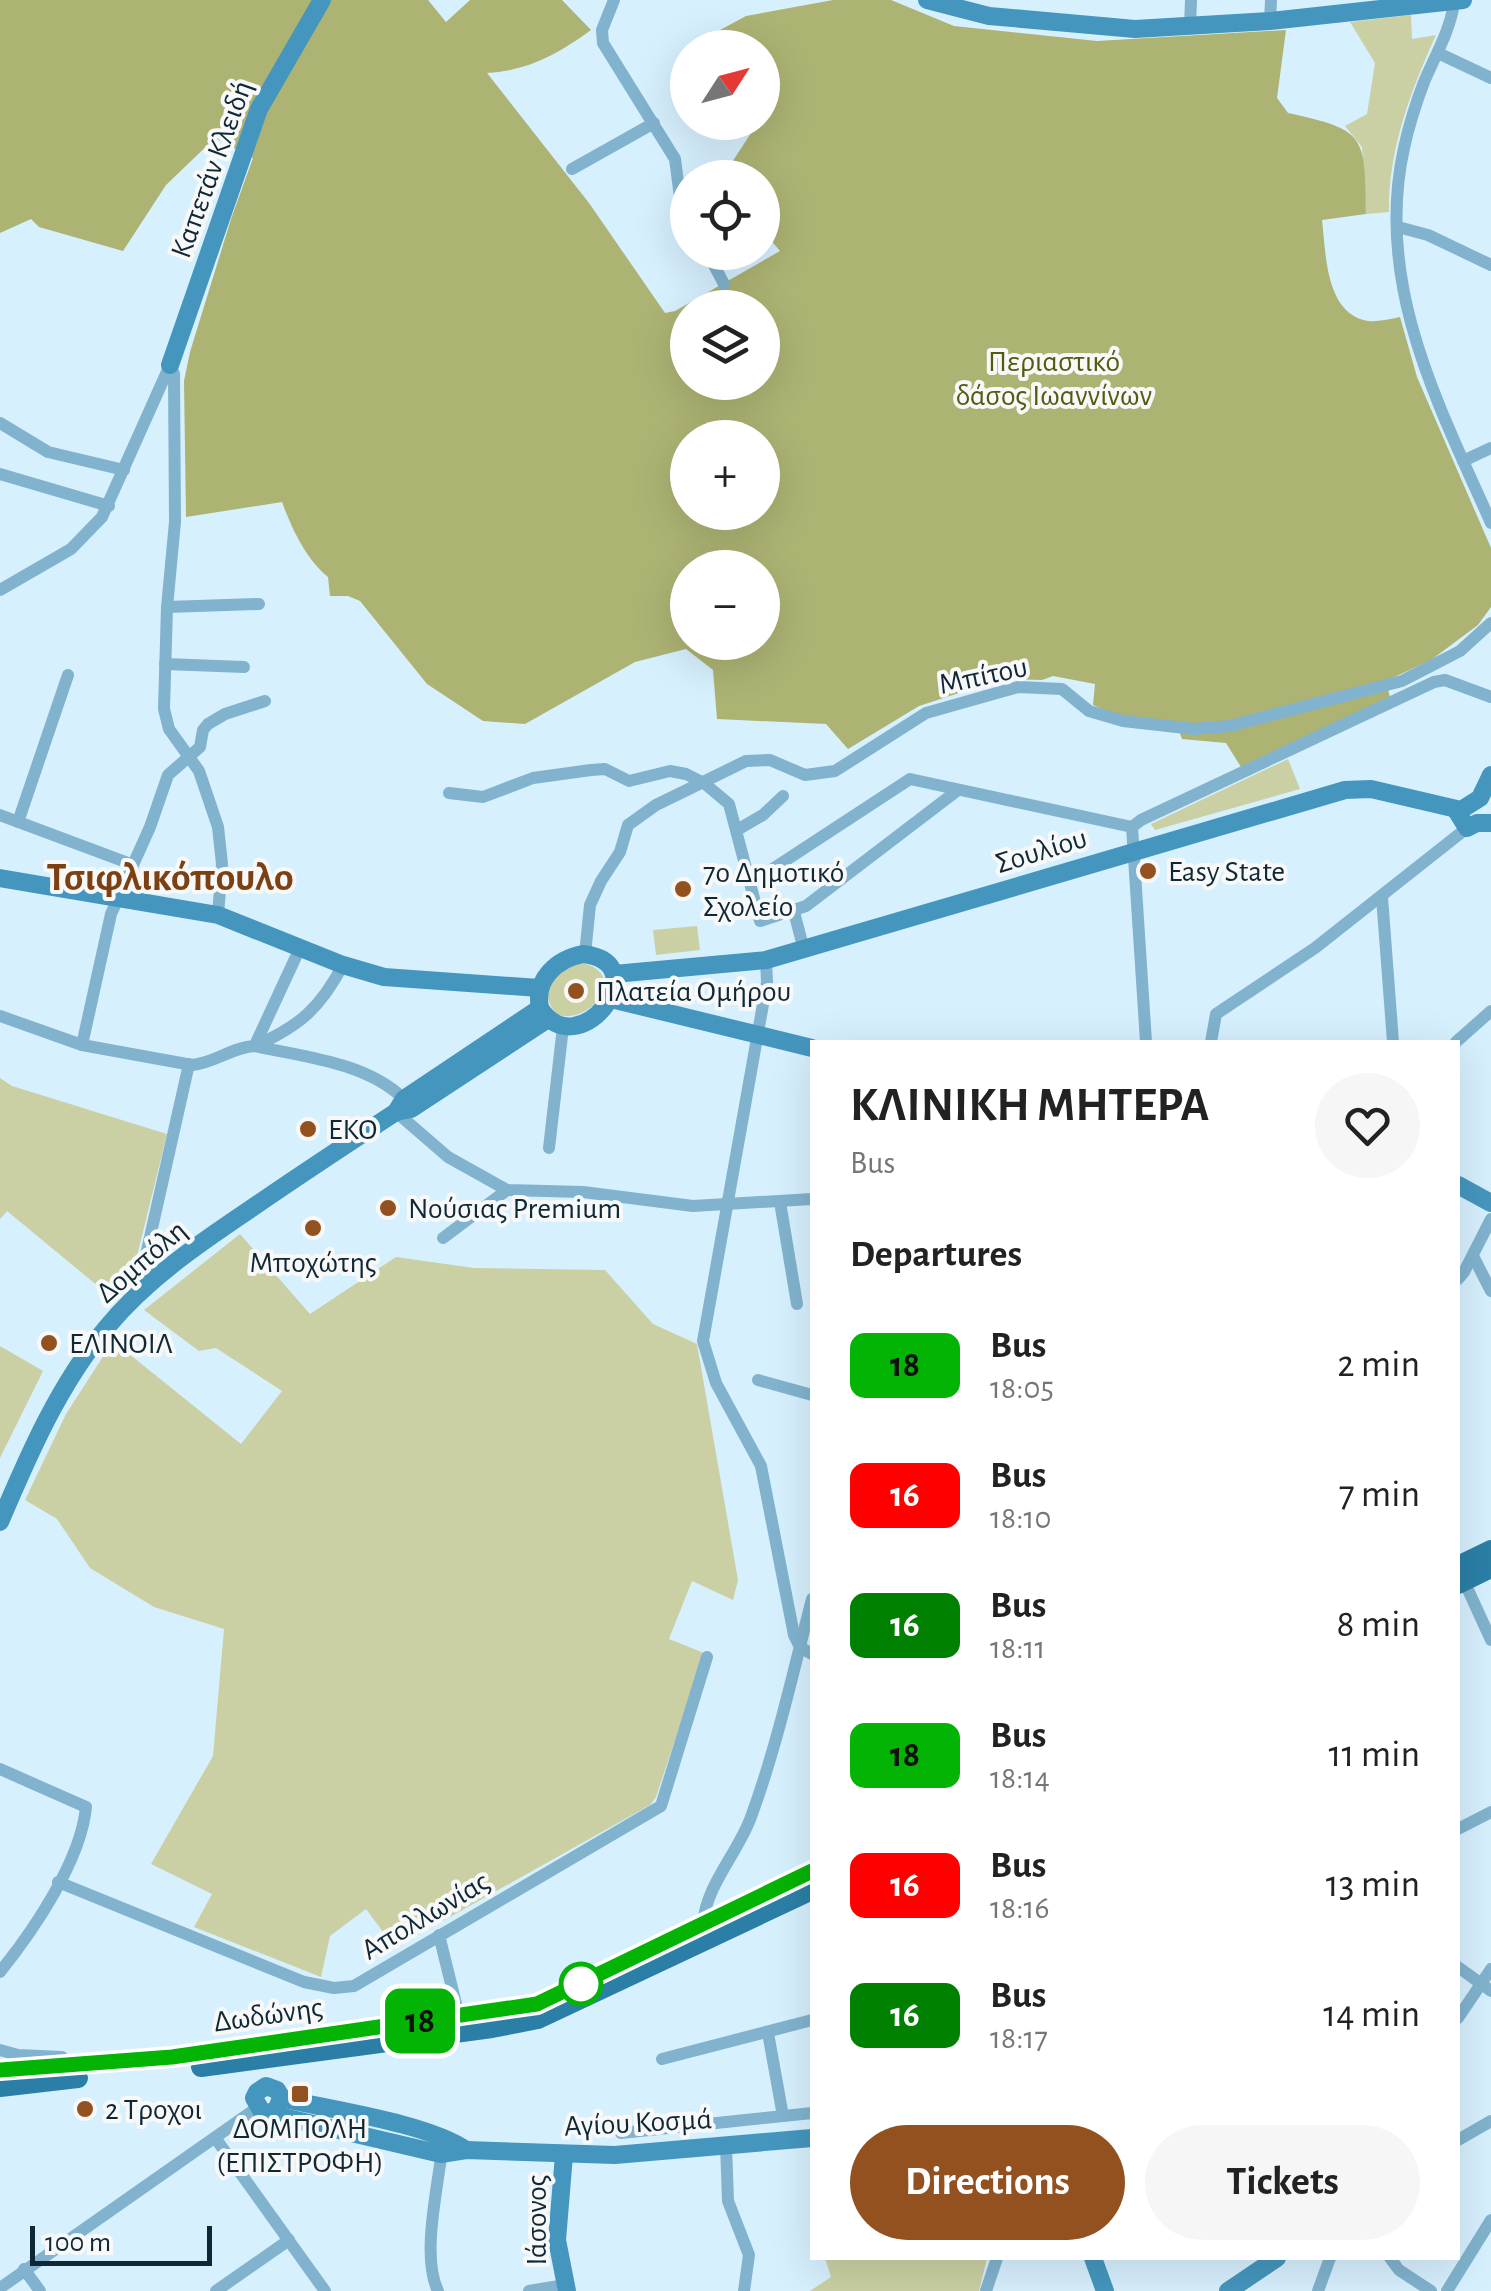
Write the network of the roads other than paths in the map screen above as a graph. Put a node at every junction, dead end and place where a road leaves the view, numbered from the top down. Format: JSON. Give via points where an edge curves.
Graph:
{"nodes":[{"id":1,"x":322,"y":0,"type":"edge"},
{"id":2,"x":614,"y":0,"type":"edge"},
{"id":3,"x":927,"y":0,"type":"edge"},
{"id":4,"x":1192,"y":0,"type":"edge"},
{"id":5,"x":1271,"y":0,"type":"edge"},
{"id":6,"x":1458,"y":1,"type":"edge"},
{"id":7,"x":1402,"y":4,"type":"edge"},
{"id":8,"x":1270,"y":22,"type":"junction"},
{"id":9,"x":1190,"y":28,"type":"junction"},
{"id":10,"x":1438,"y":52,"type":"junction"},
{"id":11,"x":1491,"y":78,"type":"edge"},
{"id":12,"x":654,"y":123,"type":"junction"},
{"id":13,"x":674,"y":160,"type":"edge"},
{"id":14,"x":572,"y":169,"type":"dead end"},
{"id":15,"x":1398,"y":227,"type":"junction"},
{"id":16,"x":1491,"y":265,"type":"edge"},
{"id":17,"x":717,"y":270,"type":"edge"},
{"id":18,"x":724,"y":284,"type":"dead end"},
{"id":19,"x":170,"y":365,"type":"junction"},
{"id":20,"x":0,"y":423,"type":"edge"},
{"id":21,"x":1491,"y":448,"type":"edge"},
{"id":22,"x":1463,"y":461,"type":"junction"},
{"id":23,"x":124,"y":470,"type":"junction"},
{"id":24,"x":0,"y":474,"type":"edge"},
{"id":25,"x":108,"y":506,"type":"junction"},
{"id":26,"x":1491,"y":523,"type":"edge"},
{"id":27,"x":0,"y":590,"type":"edge"},
{"id":28,"x":259,"y":604,"type":"dead end"},
{"id":29,"x":167,"y":608,"type":"junction"},
{"id":30,"x":1491,"y":623,"type":"edge"},
{"id":31,"x":165,"y":664,"type":"junction"},
{"id":32,"x":244,"y":667,"type":"dead end"},
{"id":33,"x":68,"y":675,"type":"dead end"},
{"id":34,"x":1491,"y":696,"type":"edge"},
{"id":35,"x":265,"y":701,"type":"dead end"},
{"id":36,"x":189,"y":756,"type":"junction"},
{"id":37,"x":1491,"y":776,"type":"edge"},
{"id":38,"x":704,"y":782,"type":"junction"},
{"id":39,"x":958,"y":790,"type":"junction"},
{"id":40,"x":449,"y":794,"type":"dead end"},
{"id":41,"x":783,"y":796,"type":"dead end"},
{"id":42,"x":1479,"y":799,"type":"junction"},
{"id":43,"x":1456,"y":810,"type":"junction"},
{"id":44,"x":0,"y":815,"type":"edge"},
{"id":45,"x":1491,"y":821,"type":"edge"},
{"id":46,"x":18,"y":822,"type":"junction"},
{"id":47,"x":1132,"y":827,"type":"junction"},
{"id":48,"x":1467,"y":828,"type":"junction"},
{"id":49,"x":737,"y":830,"type":"junction"},
{"id":50,"x":1133,"y":851,"type":"junction"},
{"id":51,"x":131,"y":864,"type":"junction"},
{"id":52,"x":0,"y":878,"type":"edge"},
{"id":53,"x":751,"y":883,"type":"junction"},
{"id":54,"x":118,"y":896,"type":"junction"},
{"id":55,"x":1382,"y":897,"type":"junction"},
{"id":56,"x":794,"y":912,"type":"junction"},
{"id":57,"x":218,"y":915,"type":"junction"},
{"id":58,"x":300,"y":948,"type":"junction"},
{"id":59,"x":804,"y":950,"type":"junction"},
{"id":60,"x":585,"y":954,"type":"junction"},
{"id":61,"x":766,"y":960,"type":"junction"},
{"id":62,"x":343,"y":965,"type":"junction"},
{"id":63,"x":614,"y":974,"type":"junction"},
{"id":64,"x":612,"y":999,"type":"junction"},
{"id":65,"x":548,"y":1010,"type":"junction"},
{"id":66,"x":1491,"y":1011,"type":"edge"},
{"id":67,"x":0,"y":1016,"type":"edge"},
{"id":68,"x":755,"y":1034,"type":"junction"},
{"id":69,"x":1146,"y":1040,"type":"edge"},
{"id":70,"x":1211,"y":1040,"type":"edge"},
{"id":71,"x":1392,"y":1040,"type":"edge"},
{"id":72,"x":1458,"y":1040,"type":"edge"},
{"id":73,"x":82,"y":1044,"type":"junction"},
{"id":74,"x":255,"y":1046,"type":"junction"},
{"id":75,"x":810,"y":1048,"type":"edge"},
{"id":76,"x":189,"y":1064,"type":"junction"},
{"id":77,"x":400,"y":1105,"type":"junction"},
{"id":78,"x":549,"y":1148,"type":"dead end"},
{"id":79,"x":1460,"y":1186,"type":"edge"},
{"id":80,"x":507,"y":1190,"type":"junction"},
{"id":81,"x":810,"y":1199,"type":"edge"},
{"id":82,"x":780,"y":1202,"type":"junction"},
{"id":83,"x":1491,"y":1203,"type":"edge"},
{"id":84,"x":725,"y":1204,"type":"junction"},
{"id":85,"x":1491,"y":1219,"type":"edge"},
{"id":86,"x":443,"y":1238,"type":"dead end"},
{"id":87,"x":1472,"y":1256,"type":"junction"},
{"id":88,"x":1460,"y":1276,"type":"edge"},
{"id":89,"x":150,"y":1282,"type":"junction"},
{"id":90,"x":1491,"y":1291,"type":"edge"},
{"id":91,"x":797,"y":1304,"type":"dead end"},
{"id":92,"x":758,"y":1380,"type":"dead end"},
{"id":93,"x":810,"y":1394,"type":"edge"},
{"id":94,"x":0,"y":1522,"type":"edge"},
{"id":95,"x":1491,"y":1550,"type":"edge"},
{"id":96,"x":1491,"y":1568,"type":"edge"},
{"id":97,"x":1460,"y":1577,"type":"edge"},
{"id":98,"x":810,"y":1616,"type":"edge"},
{"id":99,"x":1491,"y":1640,"type":"edge"},
{"id":100,"x":806,"y":1650,"type":"edge"},
{"id":101,"x":708,"y":1657,"type":"dead end"},
{"id":102,"x":0,"y":1770,"type":"edge"},
{"id":103,"x":1491,"y":1812,"type":"edge"},
{"id":104,"x":1460,"y":1828,"type":"edge"},
{"id":105,"x":810,"y":1872,"type":"edge"},
{"id":106,"x":58,"y":1882,"type":"junction"},
{"id":107,"x":810,"y":1891,"type":"edge"},
{"id":108,"x":703,"y":1924,"type":"junction"},
{"id":109,"x":439,"y":1934,"type":"junction"},
{"id":110,"x":1460,"y":1968,"type":"edge"},
{"id":111,"x":1491,"y":1969,"type":"edge"},
{"id":112,"x":0,"y":1972,"type":"edge"},
{"id":113,"x":1486,"y":1988,"type":"edge"},
{"id":114,"x":459,"y":2016,"type":"junction"},
{"id":115,"x":1460,"y":2016,"type":"edge"},
{"id":116,"x":810,"y":2021,"type":"edge"},
{"id":117,"x":768,"y":2033,"type":"junction"},
{"id":118,"x":0,"y":2050,"type":"edge"},
{"id":119,"x":263,"y":2052,"type":"junction"},
{"id":120,"x":662,"y":2059,"type":"dead end"},
{"id":121,"x":97,"y":2064,"type":"junction"},
{"id":122,"x":0,"y":2070,"type":"edge"},
{"id":123,"x":266,"y":2086,"type":"junction"},
{"id":124,"x":0,"y":2087,"type":"edge"},
{"id":125,"x":281,"y":2098,"type":"junction"},
{"id":126,"x":263,"y":2111,"type":"junction"},
{"id":127,"x":810,"y":2113,"type":"edge"},
{"id":128,"x":784,"y":2116,"type":"junction"},
{"id":129,"x":1491,"y":2120,"type":"edge"},
{"id":130,"x":621,"y":2133,"type":"dead end"},
{"id":131,"x":810,"y":2138,"type":"edge"},
{"id":132,"x":216,"y":2139,"type":"junction"},
{"id":133,"x":1460,"y":2139,"type":"edge"},
{"id":134,"x":442,"y":2145,"type":"junction"},
{"id":135,"x":726,"y":2145,"type":"junction"},
{"id":136,"x":564,"y":2154,"type":"junction"},
{"id":137,"x":1491,"y":2220,"type":"edge"},
{"id":138,"x":288,"y":2240,"type":"junction"},
{"id":139,"x":996,"y":2260,"type":"edge"},
{"id":140,"x":1094,"y":2260,"type":"edge"},
{"id":141,"x":1274,"y":2260,"type":"edge"},
{"id":142,"x":1329,"y":2260,"type":"edge"},
{"id":143,"x":1392,"y":2260,"type":"edge"},
{"id":144,"x":24,"y":2269,"type":"junction"},
{"id":145,"x":0,"y":2288,"type":"edge"},
{"id":146,"x":566,"y":2288,"type":"edge"},
{"id":147,"x":40,"y":2291,"type":"edge"},
{"id":148,"x":216,"y":2291,"type":"edge"},
{"id":149,"x":326,"y":2291,"type":"edge"},
{"id":150,"x":438,"y":2291,"type":"edge"},
{"id":151,"x":529,"y":2291,"type":"edge"},
{"id":152,"x":744,"y":2291,"type":"edge"},
{"id":153,"x":986,"y":2291,"type":"edge"},
{"id":154,"x":1104,"y":2291,"type":"edge"},
{"id":155,"x":1228,"y":2291,"type":"edge"},
{"id":156,"x":1318,"y":2291,"type":"edge"},
{"id":157,"x":1431,"y":2291,"type":"edge"},
{"id":158,"x":1447,"y":2291,"type":"edge"}],
"edges":[{"from":1,"to":19,"type":"street","name":"Καπετάν Κλειδή","via":[[262,100]]},
{"from":2,"to":12,"type":"street","via":[[601,34]]},
{"from":3,"to":9,"type":"street","via":[[989,16],[1086,28]]},
{"from":4,"to":9,"type":"street"},
{"from":5,"to":8,"type":"street"},
{"from":6,"to":7,"type":"street"},
{"from":6,"to":10,"type":"street"},
{"from":7,"to":8,"type":"street"},
{"from":8,"to":9,"type":"street"},
{"from":10,"to":11,"type":"street"},
{"from":10,"to":15,"type":"street","via":[[1408,130]]},
{"from":12,"to":13,"type":"street"},
{"from":12,"to":14,"type":"street"},
{"from":15,"to":16,"type":"street"},
{"from":15,"to":22,"type":"street","via":[[1414,340]]},
{"from":17,"to":18,"type":"street"},
{"from":19,"to":23,"type":"street"},
{"from":19,"to":29,"type":"street","via":[[176,522]]},
{"from":20,"to":23,"type":"street","via":[[48,452]]},
{"from":21,"to":22,"type":"street"},
{"from":22,"to":26,"type":"street"},
{"from":23,"to":25,"type":"street"},
{"from":24,"to":25,"type":"street"},
{"from":25,"to":27,"type":"street","via":[[71,549]]},
{"from":28,"to":29,"type":"street"},
{"from":29,"to":31,"type":"street"},
{"from":30,"to":38,"type":"street","name":"Μπίτου","via":[[1460,651],[1402,681],[1230,726],[1194,730],[1122,721],[1090,711],[1062,690],[1010,688],[918,717],[838,770],[806,774],[752,759]]},
{"from":31,"to":32,"type":"street"},
{"from":31,"to":36,"type":"street","via":[[166,720]]},
{"from":33,"to":46,"type":"street"},
{"from":34,"to":47,"type":"street","via":[[1434,682]]},
{"from":35,"to":36,"type":"street","via":[[208,724]]},
{"from":36,"to":51,"type":"street","via":[[168,775]]},
{"from":36,"to":57,"type":"street","via":[[221,840]]},
{"from":37,"to":42,"type":"street"},
{"from":38,"to":40,"type":"street","via":[[675,771],[629,781],[602,769],[533,778],[482,798]]},
{"from":38,"to":49,"type":"street","via":[[730,804]]},
{"from":38,"to":60,"type":"street","name":"Μπίτου","via":[[628,824],[619,855],[590,905]]},
{"from":39,"to":47,"type":"street"},
{"from":39,"to":53,"type":"street","via":[[906,780]]},
{"from":39,"to":56,"type":"street"},
{"from":41,"to":49,"type":"street"},
{"from":42,"to":43,"type":"street"},
{"from":42,"to":45,"type":"street"},
{"from":43,"to":48,"type":"street"},
{"from":43,"to":50,"type":"street","name":"Σουλίου","via":[[1351,788]]},
{"from":44,"to":46,"type":"street"},
{"from":45,"to":48,"type":"street"},
{"from":46,"to":51,"type":"street"},
{"from":47,"to":50,"type":"street"},
{"from":48,"to":55,"type":"street"},
{"from":49,"to":53,"type":"street"},
{"from":50,"to":59,"type":"street","name":"Σουλίου"},
{"from":50,"to":69,"type":"street"},
{"from":51,"to":54,"type":"street"},
{"from":52,"to":54,"type":"street"},
{"from":53,"to":56,"type":"street","via":[[760,921]]},
{"from":54,"to":57,"type":"street"},
{"from":54,"to":73,"type":"street"},
{"from":55,"to":70,"type":"street","via":[[1216,1014]]},
{"from":55,"to":71,"type":"street"},
{"from":56,"to":59,"type":"street"},
{"from":57,"to":58,"type":"street"},
{"from":58,"to":62,"type":"street"},
{"from":58,"to":74,"type":"street"},
{"from":59,"to":61,"type":"street","name":"Σουλίου"},
{"from":60,"to":63,"type":"street","via":[[603,960]]},
{"from":60,"to":65,"type":"street","via":[[556,966]]},
{"from":61,"to":63,"type":"street","name":"Σουλίου"},
{"from":61,"to":68,"type":"street"},
{"from":62,"to":65,"type":"street"},
{"from":62,"to":74,"type":"street","via":[[311,1013]]},
{"from":63,"to":64,"type":"street"},
{"from":64,"to":65,"type":"street","via":[[593,1016]]},
{"from":64,"to":68,"type":"street"},
{"from":65,"to":77,"type":"street","name":"Δομπόλη","via":[[411,1109]]},
{"from":65,"to":78,"type":"street"},
{"from":66,"to":72,"type":"street"},
{"from":67,"to":73,"type":"street"},
{"from":68,"to":75,"type":"street"},
{"from":68,"to":84,"type":"street"},
{"from":73,"to":76,"type":"street"},
{"from":74,"to":76,"type":"street"},
{"from":74,"to":77,"type":"street","via":[[362,1072],[382,1082]]},
{"from":76,"to":89,"type":"street","via":[[145,1260]]},
{"from":77,"to":80,"type":"street","via":[[457,1164]]},
{"from":77,"to":89,"type":"street","name":"Δομπόλη"},
{"from":79,"to":83,"type":"street"},
{"from":80,"to":84,"type":"street","via":[[583,1192],[678,1206]]},
{"from":80,"to":86,"type":"street"},
{"from":81,"to":82,"type":"street"},
{"from":82,"to":84,"type":"street"},
{"from":82,"to":91,"type":"street"},
{"from":84,"to":100,"type":"street","via":[[704,1348],[761,1466],[791,1622]]},
{"from":85,"to":87,"type":"street"},
{"from":87,"to":88,"type":"street"},
{"from":87,"to":90,"type":"street"},
{"from":89,"to":94,"type":"street","name":"Δομπόλη","via":[[75,1372]]},
{"from":92,"to":93,"type":"street"},
{"from":95,"to":97,"type":"main road"},
{"from":96,"to":97,"type":"main road"},
{"from":97,"to":99,"type":"street"},
{"from":98,"to":100,"type":"street"},
{"from":100,"to":108,"type":"street","via":[[750,1821]]},
{"from":101,"to":109,"type":"street","name":"Απολλωνίας","via":[[661,1806]]},
{"from":102,"to":106,"type":"street","via":[[86,1807]]},
{"from":103,"to":104,"type":"street"},
{"from":105,"to":108,"type":"main road","name":"Δωδώνης"},
{"from":106,"to":109,"type":"street","name":"Απολλωνίας","via":[[304,1982],[334,1988],[357,1984]]},
{"from":106,"to":112,"type":"street"},
{"from":107,"to":119,"type":"main road","name":"Δωδώνης","via":[[538,2019]]},
{"from":108,"to":114,"type":"main road","name":"Δωδώνης","via":[[544,2001]]},
{"from":109,"to":114,"type":"street"},
{"from":110,"to":113,"type":"street"},
{"from":111,"to":113,"type":"street"},
{"from":113,"to":115,"type":"street"},
{"from":114,"to":119,"type":"main road","name":"Δωδώνης"},
{"from":116,"to":117,"type":"street"},
{"from":117,"to":120,"type":"street"},
{"from":117,"to":128,"type":"street"},
{"from":118,"to":121,"type":"street"},
{"from":119,"to":121,"type":"main road","name":"Δωδώνης"},
{"from":119,"to":123,"type":"street"},
{"from":119,"to":124,"type":"main road","name":"Δωδώνης"},
{"from":121,"to":122,"type":"main road","name":"Δωδώνης"},
{"from":123,"to":125,"type":"street"},
{"from":123,"to":126,"type":"street","via":[[255,2095]]},
{"from":125,"to":126,"type":"street","via":[[278,2109]]},
{"from":125,"to":134,"type":"street","name":"Αγίου Κοσμά"},
{"from":126,"to":132,"type":"street"},
{"from":126,"to":134,"type":"street","name":"Αγίου Κοσμά"},
{"from":127,"to":128,"type":"street"},
{"from":128,"to":130,"type":"street"},
{"from":129,"to":133,"type":"street"},
{"from":131,"to":135,"type":"street","name":"Αγίου Κοσμά"},
{"from":132,"to":138,"type":"street"},
{"from":132,"to":144,"type":"street"},
{"from":134,"to":136,"type":"street","name":"Αγίου Κοσμά"},
{"from":134,"to":150,"type":"street","via":[[431,2251]]},
{"from":135,"to":136,"type":"street","name":"Αγίου Κοσμά"},
{"from":135,"to":152,"type":"street","via":[[728,2201],[749,2255]]},
{"from":136,"to":146,"type":"street","name":"Ιάσονος","via":[[557,2240]]},
{"from":137,"to":158,"type":"street"},
{"from":138,"to":148,"type":"street"},
{"from":138,"to":149,"type":"street"},
{"from":139,"to":153,"type":"street"},
{"from":140,"to":154,"type":"street"},
{"from":141,"to":155,"type":"street"},
{"from":142,"to":156,"type":"street"},
{"from":143,"to":157,"type":"street"},
{"from":144,"to":145,"type":"street"},
{"from":144,"to":147,"type":"street"},
{"from":146,"to":151,"type":"street"}]}
